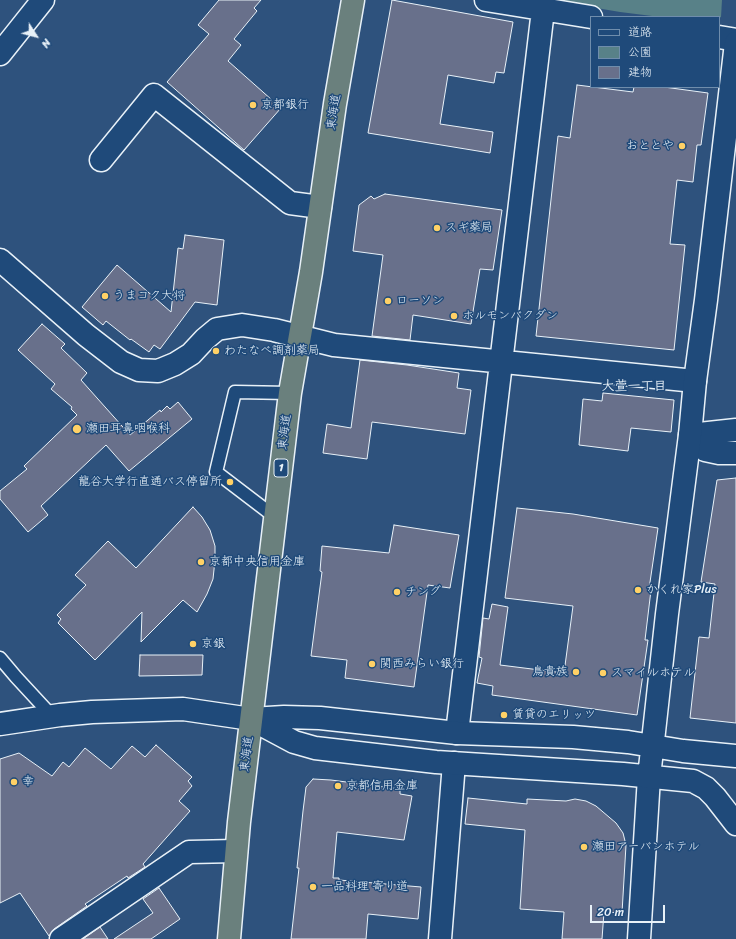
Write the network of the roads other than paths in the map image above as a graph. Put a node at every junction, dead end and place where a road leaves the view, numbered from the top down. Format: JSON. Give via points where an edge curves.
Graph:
{"nodes":[{"id":1,"x":44,"y":0,"type":"edge"},
{"id":2,"x":353,"y":0,"type":"edge"},
{"id":3,"x":486,"y":0,"type":"edge"},
{"id":4,"x":543,"y":10,"type":"junction"},
{"id":5,"x":590,"y":17,"type":"edge"},
{"id":6,"x":720,"y":37,"type":"edge"},
{"id":7,"x":736,"y":40,"type":"edge"},
{"id":8,"x":736,"y":43,"type":"edge"},
{"id":9,"x":0,"y":54,"type":"edge"},
{"id":10,"x":101,"y":160,"type":"dead end"},
{"id":11,"x":320,"y":207,"type":"junction"},
{"id":12,"x":0,"y":260,"type":"edge"},
{"id":13,"x":300,"y":337,"type":"junction"},
{"id":14,"x":502,"y":361,"type":"junction"},
{"id":15,"x":695,"y":381,"type":"junction"},
{"id":16,"x":290,"y":393,"type":"junction"},
{"id":17,"x":736,"y":430,"type":"edge"},
{"id":18,"x":690,"y":435,"type":"junction"},
{"id":19,"x":736,"y":453,"type":"edge"},
{"id":20,"x":275,"y":517,"type":"junction"},
{"id":21,"x":0,"y":658,"type":"edge"},
{"id":22,"x":52,"y":716,"type":"junction"},
{"id":23,"x":251,"y":719,"type":"junction"},
{"id":24,"x":0,"y":724,"type":"edge"},
{"id":25,"x":457,"y":733,"type":"junction"},
{"id":26,"x":653,"y":746,"type":"junction"},
{"id":27,"x":736,"y":756,"type":"edge"},
{"id":28,"x":454,"y":763,"type":"junction"},
{"id":29,"x":649,"y":777,"type":"junction"},
{"id":30,"x":734,"y":820,"type":"edge"},
{"id":31,"x":236,"y":852,"type":"junction"},
{"id":32,"x":61,"y":939,"type":"edge"},
{"id":33,"x":228,"y":939,"type":"edge"},
{"id":34,"x":440,"y":939,"type":"edge"},
{"id":35,"x":639,"y":939,"type":"edge"}],
"edges":[{"from":1,"to":9,"type":"street"},
{"from":2,"to":11,"type":"highway","name":"東海道","number":"1"},
{"from":3,"to":4,"type":"street"},
{"from":4,"to":5,"type":"street"},
{"from":4,"to":14,"type":"street"},
{"from":6,"to":7,"type":"street"},
{"from":8,"to":15,"type":"street"},
{"from":10,"to":11,"type":"street","via":[[154,95],[290,203]]},
{"from":11,"to":13,"type":"highway","name":"東海道","number":"1"},
{"from":12,"to":13,"type":"street","via":[[86,335],[121,362],[139,370],[158,371],[175,364],[191,354],[217,329],[242,326],[274,330]]},
{"from":13,"to":14,"type":"street","via":[[334,346]]},
{"from":13,"to":16,"type":"highway","name":"東海道","number":"1"},
{"from":14,"to":15,"type":"street"},
{"from":14,"to":25,"type":"street"},
{"from":15,"to":18,"type":"street"},
{"from":16,"to":20,"type":"highway","name":"東海道","number":"1"},
{"from":16,"to":20,"type":"lane","via":[[235,392],[216,472]]},
{"from":17,"to":18,"type":"street"},
{"from":18,"to":19,"type":"street","via":[[705,450]]},
{"from":18,"to":26,"type":"street"},
{"from":20,"to":23,"type":"highway","name":"東海道","number":"1"},
{"from":21,"to":22,"type":"lane"},
{"from":22,"to":23,"type":"street","via":[[183,709]]},
{"from":22,"to":24,"type":"street"},
{"from":23,"to":25,"type":"street","via":[[320,718]]},
{"from":23,"to":28,"type":"street","via":[[294,742],[315,748]]},
{"from":23,"to":31,"type":"highway","name":"東海道","number":"1"},
{"from":25,"to":26,"type":"street","via":[[572,737]]},
{"from":26,"to":27,"type":"street"},
{"from":26,"to":29,"type":"street"},
{"from":28,"to":29,"type":"street"},
{"from":28,"to":34,"type":"street"},
{"from":29,"to":30,"type":"street","via":[[693,781],[716,796]]},
{"from":29,"to":35,"type":"street"},
{"from":31,"to":32,"type":"street","via":[[189,852]]},
{"from":31,"to":33,"type":"highway","name":"東海道","number":"1"}]}
